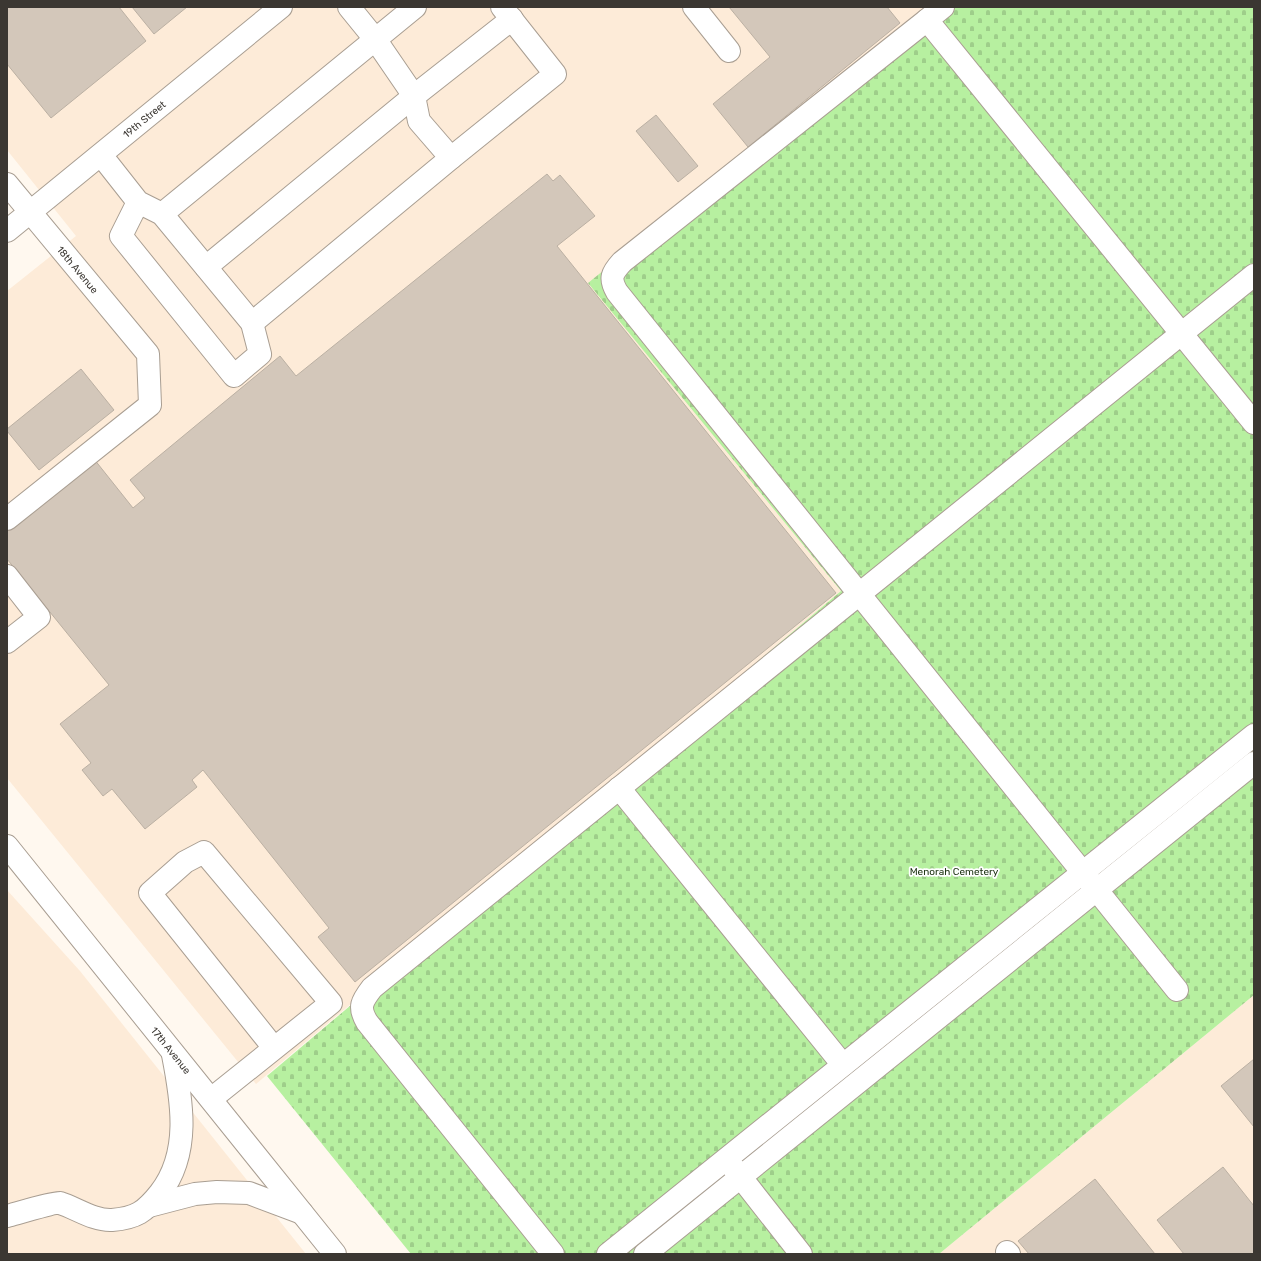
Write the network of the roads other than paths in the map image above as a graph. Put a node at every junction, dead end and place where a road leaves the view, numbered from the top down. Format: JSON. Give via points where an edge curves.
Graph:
{"nodes":[{"id":1,"x":281,"y":7,"type":"edge"},
{"id":2,"x":349,"y":7,"type":"edge"},
{"id":3,"x":415,"y":7,"type":"edge"},
{"id":4,"x":694,"y":7,"type":"edge"},
{"id":5,"x":943,"y":7,"type":"edge"},
{"id":6,"x":507,"y":13,"type":"edge"},
{"id":7,"x":927,"y":20,"type":"junction"},
{"id":8,"x":375,"y":39,"type":"junction"},
{"id":9,"x":729,"y":51,"type":"dead end"},
{"id":10,"x":414,"y":96,"type":"junction"},
{"id":11,"x":101,"y":155,"type":"junction"},
{"id":12,"x":451,"y":158,"type":"junction"},
{"id":13,"x":7,"y":184,"type":"edge"},
{"id":14,"x":138,"y":202,"type":"junction"},
{"id":15,"x":30,"y":213,"type":"junction"},
{"id":16,"x":162,"y":214,"type":"junction"},
{"id":17,"x":7,"y":231,"type":"edge"},
{"id":18,"x":206,"y":267,"type":"junction"},
{"id":19,"x":1254,"y":275,"type":"edge"},
{"id":20,"x":252,"y":323,"type":"junction"},
{"id":21,"x":1181,"y":333,"type":"junction"},
{"id":22,"x":1254,"y":423,"type":"edge"},
{"id":23,"x":10,"y":509,"type":"edge"},
{"id":24,"x":7,"y":576,"type":"edge"},
{"id":25,"x":858,"y":594,"type":"junction"},
{"id":26,"x":7,"y":642,"type":"edge"},
{"id":27,"x":1254,"y":735,"type":"edge"},
{"id":28,"x":1254,"y":763,"type":"edge"},
{"id":29,"x":618,"y":788,"type":"junction"},
{"id":30,"x":7,"y":846,"type":"edge"},
{"id":31,"x":1082,"y":873,"type":"junction"},
{"id":32,"x":1096,"y":890,"type":"junction"},
{"id":33,"x":1177,"y":990,"type":"dead end"},
{"id":34,"x":274,"y":1048,"type":"junction"},
{"id":35,"x":172,"y":1050,"type":"junction"},
{"id":36,"x":842,"y":1065,"type":"junction"},
{"id":37,"x":211,"y":1099,"type":"junction"},
{"id":38,"x":726,"y":1159,"type":"junction"},
{"id":39,"x":740,"y":1177,"type":"junction"},
{"id":40,"x":149,"y":1206,"type":"junction"},
{"id":41,"x":303,"y":1214,"type":"junction"},
{"id":42,"x":7,"y":1216,"type":"edge"},
{"id":43,"x":335,"y":1254,"type":"edge"},
{"id":44,"x":553,"y":1254,"type":"edge"},
{"id":45,"x":608,"y":1254,"type":"edge"},
{"id":46,"x":645,"y":1254,"type":"edge"},
{"id":47,"x":801,"y":1254,"type":"edge"}],
"edges":[{"from":1,"to":11,"type":"street","name":"19th Street"},
{"from":2,"to":8,"type":"street"},
{"from":3,"to":8,"type":"street"},
{"from":4,"to":9,"type":"street"},
{"from":5,"to":7,"type":"street"},
{"from":6,"to":10,"type":"street"},
{"from":6,"to":12,"type":"street","via":[[555,74]]},
{"from":7,"to":21,"type":"street"},
{"from":7,"to":25,"type":"street","via":[[622,262],[612,275],[612,285],[617,292]]},
{"from":8,"to":10,"type":"street"},
{"from":8,"to":16,"type":"street"},
{"from":10,"to":12,"type":"street","via":[[419,121]]},
{"from":10,"to":18,"type":"street"},
{"from":11,"to":14,"type":"street"},
{"from":11,"to":15,"type":"street","name":"19th Street"},
{"from":12,"to":20,"type":"street"},
{"from":13,"to":15,"type":"street","name":"18th Avenue"},
{"from":14,"to":16,"type":"street"},
{"from":14,"to":20,"type":"street","via":[[121,236],[234,376],[260,354]]},
{"from":15,"to":17,"type":"street","name":"19th Street"},
{"from":15,"to":23,"type":"street","name":"18th Avenue","via":[[148,354],[150,405]]},
{"from":16,"to":18,"type":"street"},
{"from":18,"to":20,"type":"street"},
{"from":19,"to":21,"type":"street"},
{"from":21,"to":22,"type":"street"},
{"from":21,"to":25,"type":"street"},
{"from":24,"to":26,"type":"street","via":[[39,617]]},
{"from":25,"to":29,"type":"street"},
{"from":25,"to":31,"type":"street"},
{"from":27,"to":31,"type":"street"},
{"from":28,"to":32,"type":"street"},
{"from":29,"to":36,"type":"street"},
{"from":29,"to":44,"type":"street","via":[[372,988],[361,1005],[362,1014],[367,1022]]},
{"from":30,"to":35,"type":"street","name":"17th Avenue"},
{"from":31,"to":32,"type":"street"},
{"from":31,"to":36,"type":"street"},
{"from":32,"to":33,"type":"street"},
{"from":32,"to":39,"type":"street"},
{"from":34,"to":34,"type":"street","via":[[331,1003],[204,852],[185,862],[150,893]]},
{"from":34,"to":37,"type":"street"},
{"from":35,"to":37,"type":"street","name":"17th Avenue"},
{"from":35,"to":40,"type":"street","via":[[182,1110],[181,1138],[178,1158],[171,1174]]},
{"from":36,"to":38,"type":"street"},
{"from":37,"to":41,"type":"street","name":"17th Avenue"},
{"from":38,"to":39,"type":"street"},
{"from":38,"to":45,"type":"street"},
{"from":39,"to":46,"type":"street"},
{"from":39,"to":47,"type":"street"},
{"from":40,"to":41,"type":"street","via":[[195,1194],[249,1192]]},
{"from":40,"to":42,"type":"street","via":[[133,1216],[110,1220],[94,1217],[58,1203]]},
{"from":41,"to":43,"type":"street","name":"17th Avenue"}]}
